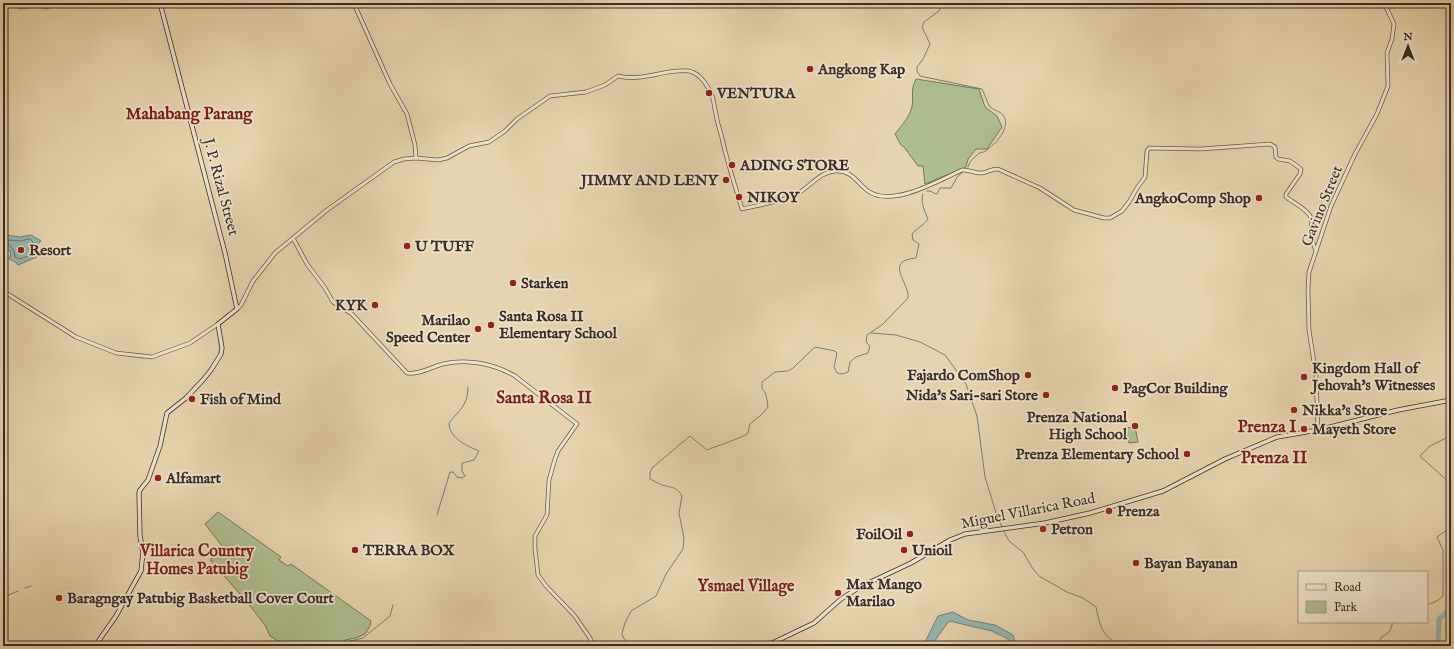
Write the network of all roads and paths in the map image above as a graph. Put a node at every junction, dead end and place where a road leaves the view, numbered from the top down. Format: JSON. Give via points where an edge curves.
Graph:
{"nodes":[{"id":1,"x":160,"y":3,"type":"edge"},
{"id":2,"x":355,"y":3,"type":"edge"},
{"id":3,"x":1381,"y":3,"type":"edge"},
{"id":4,"x":416,"y":158,"type":"junction"},
{"id":5,"x":293,"y":238,"type":"junction"},
{"id":6,"x":1316,"y":251,"type":"junction"},
{"id":7,"x":3,"y":291,"type":"edge"},
{"id":8,"x":237,"y":309,"type":"junction"},
{"id":9,"x":218,"y":324,"type":"junction"},
{"id":10,"x":1451,"y":400,"type":"edge"},
{"id":11,"x":1318,"y":430,"type":"junction"},
{"id":12,"x":95,"y":646,"type":"edge"},
{"id":13,"x":593,"y":646,"type":"edge"},
{"id":14,"x":766,"y":646,"type":"edge"}],
"edges":[{"from":1,"to":8,"type":"main road","name":"J. P. Rizal Street","via":[[226,253]]},
{"from":2,"to":4,"type":"street","via":[[390,84],[407,114]]},
{"from":3,"to":6,"type":"street","name":"Gavino Street","via":[[1386,7],[1394,24],[1387,52],[1388,86],[1377,114],[1331,206]]},
{"from":4,"to":5,"type":"street","via":[[394,162]]},
{"from":4,"to":6,"type":"street","via":[[438,160],[469,146],[490,142],[550,96],[586,92],[605,85],[618,76],[642,78],[665,72],[688,71],[698,74],[711,93],[742,209],[795,195],[817,177],[832,171],[845,171],[867,191],[885,197],[909,193],[962,170],[981,173],[998,169],[1040,188],[1074,210],[1110,218],[1122,211],[1145,177],[1147,151],[1151,148],[1201,149],[1270,144],[1275,147],[1278,159],[1290,161],[1301,169],[1286,197],[1310,216]]},
{"from":5,"to":8,"type":"street","via":[[267,262]]},
{"from":5,"to":13,"type":"street","via":[[333,302],[352,314],[407,373],[444,364],[466,362],[492,365],[515,376],[577,424],[554,459],[549,480],[547,515],[534,542],[538,575],[574,615]]},
{"from":6,"to":11,"type":"street","name":"Gavino Street","via":[[1309,272],[1308,290],[1310,336],[1317,381]]},
{"from":7,"to":9,"type":"street","via":[[76,337],[116,353],[152,357],[190,343]]},
{"from":8,"to":9,"type":"main road"},
{"from":9,"to":12,"type":"main road","via":[[221,354],[203,380],[167,413],[148,480],[140,490],[140,536],[143,556],[141,571],[116,616]]},
{"from":10,"to":11,"type":"main road","name":"Miguel Villarica Road"},
{"from":11,"to":14,"type":"main road","name":"Miguel Villarica Road","via":[[1277,437],[1163,491],[1090,513],[1046,523],[965,534],[855,590],[814,623]]}]}
